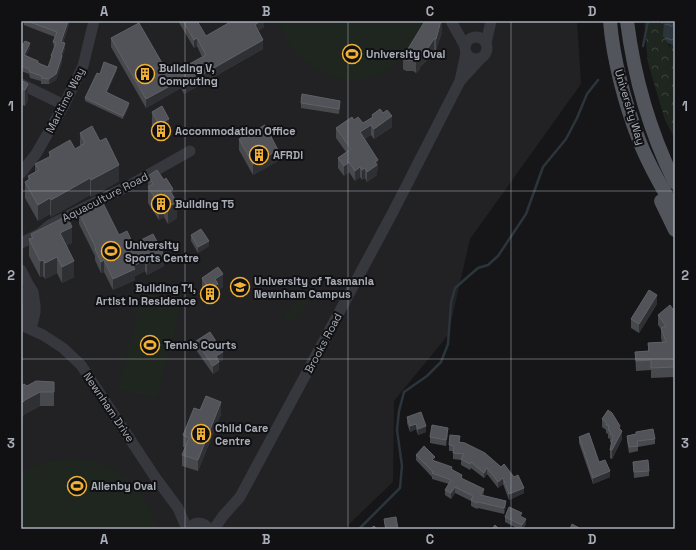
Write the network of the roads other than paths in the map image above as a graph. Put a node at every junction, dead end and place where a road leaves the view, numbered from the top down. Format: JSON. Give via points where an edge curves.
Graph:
{"nodes":[{"id":1,"x":94,"y":21,"type":"edge"},
{"id":2,"x":490,"y":21,"type":"edge"},
{"id":3,"x":627,"y":21,"type":"edge"},
{"id":4,"x":452,"y":23,"type":"edge"},
{"id":5,"x":610,"y":23,"type":"edge"},
{"id":6,"x":474,"y":37,"type":"junction"},
{"id":7,"x":486,"y":43,"type":"junction"},
{"id":8,"x":465,"y":49,"type":"junction"},
{"id":9,"x":481,"y":58,"type":"junction"},
{"id":10,"x":633,"y":60,"type":"junction"},
{"id":11,"x":460,"y":81,"type":"junction"},
{"id":12,"x":21,"y":84,"type":"edge"},
{"id":13,"x":64,"y":105,"type":"junction"},
{"id":14,"x":639,"y":140,"type":"junction"},
{"id":15,"x":190,"y":151,"type":"dead end"},
{"id":16,"x":675,"y":164,"type":"edge"},
{"id":17,"x":21,"y":173,"type":"edge"},
{"id":18,"x":675,"y":183,"type":"edge"},
{"id":19,"x":675,"y":210,"type":"edge"},
{"id":20,"x":675,"y":230,"type":"edge"},
{"id":21,"x":21,"y":243,"type":"edge"},
{"id":22,"x":21,"y":270,"type":"edge"},
{"id":23,"x":24,"y":326,"type":"edge"},
{"id":24,"x":223,"y":516,"type":"junction"},
{"id":25,"x":196,"y":527,"type":"edge"},
{"id":26,"x":214,"y":529,"type":"edge"}],
"edges":[{"from":1,"to":13,"type":"street","name":"Maritime Way","via":[[83,66]]},
{"from":2,"to":6,"type":"street"},
{"from":2,"to":7,"type":"street"},
{"from":3,"to":10,"type":"main road","name":"University Way"},
{"from":4,"to":6,"type":"street"},
{"from":4,"to":8,"type":"street"},
{"from":5,"to":14,"type":"main road","name":"University Way","via":[[618,72]]},
{"from":6,"to":7,"type":"street"},
{"from":6,"to":8,"type":"street","via":[[468,40]]},
{"from":7,"to":9,"type":"street","via":[[486,53]]},
{"from":8,"to":9,"type":"street","via":[[471,58]]},
{"from":8,"to":11,"type":"street","name":"Brooks Road"},
{"from":9,"to":11,"type":"street","name":"Brooks Road"},
{"from":10,"to":16,"type":"main road","via":[[652,115]]},
{"from":10,"to":18,"type":"main road","name":"University Way","via":[[646,111]]},
{"from":11,"to":24,"type":"street","name":"Brooks Road","via":[[393,212],[240,497]]},
{"from":12,"to":13,"type":"street"},
{"from":13,"to":17,"type":"street","name":"Maritime Way","via":[[36,154]]},
{"from":14,"to":19,"type":"main road","name":"University Way"},
{"from":14,"to":20,"type":"main road","via":[[653,183]]},
{"from":15,"to":21,"type":"street","name":"Aquaculture Road"},
{"from":22,"to":23,"type":"street","via":[[33,292],[35,305]]},
{"from":23,"to":25,"type":"street","name":"Newnham Drive","via":[[63,348],[81,365],[155,477]]},
{"from":24,"to":25,"type":"street"},
{"from":24,"to":26,"type":"street","name":"Brooks Road"}]}
